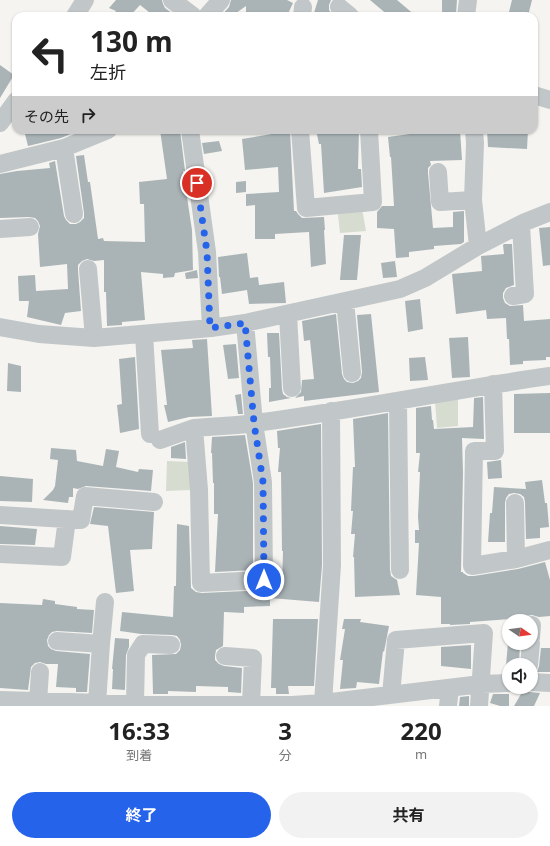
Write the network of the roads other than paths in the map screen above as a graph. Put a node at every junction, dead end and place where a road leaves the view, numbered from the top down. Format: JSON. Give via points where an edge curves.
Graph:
{"nodes":[{"id":1,"x":85,"y":0,"type":"edge"},
{"id":2,"x":172,"y":0,"type":"edge"},
{"id":3,"x":221,"y":0,"type":"edge"},
{"id":4,"x":468,"y":0,"type":"edge"},
{"id":5,"x":78,"y":12,"type":"edge"},
{"id":6,"x":188,"y":12,"type":"edge"},
{"id":7,"x":210,"y":12,"type":"edge"},
{"id":8,"x":466,"y":12,"type":"edge"},
{"id":9,"x":538,"y":96,"type":"edge"},
{"id":10,"x":550,"y":100,"type":"edge"},
{"id":11,"x":12,"y":106,"type":"edge"},
{"id":12,"x":0,"y":122,"type":"edge"},
{"id":13,"x":98,"y":134,"type":"edge"},
{"id":14,"x":191,"y":134,"type":"edge"},
{"id":15,"x":300,"y":134,"type":"edge"},
{"id":16,"x":369,"y":134,"type":"edge"},
{"id":17,"x":474,"y":134,"type":"edge"},
{"id":18,"x":64,"y":148,"type":"junction"},
{"id":19,"x":0,"y":164,"type":"edge"},
{"id":20,"x":438,"y":172,"type":"dead end"},
{"id":21,"x":473,"y":200,"type":"junction"},
{"id":22,"x":550,"y":212,"type":"edge"},
{"id":23,"x":74,"y":214,"type":"dead end"},
{"id":24,"x":521,"y":225,"type":"junction"},
{"id":25,"x":30,"y":226,"type":"dead end"},
{"id":26,"x":0,"y":229,"type":"edge"},
{"id":27,"x":478,"y":246,"type":"junction"},
{"id":28,"x":88,"y":269,"type":"dead end"},
{"id":29,"x":513,"y":296,"type":"dead end"},
{"id":30,"x":345,"y":301,"type":"junction"},
{"id":31,"x":288,"y":314,"type":"junction"},
{"id":32,"x":245,"y":323,"type":"junction"},
{"id":33,"x":0,"y":327,"type":"edge"},
{"id":34,"x":210,"y":328,"type":"junction"},
{"id":35,"x":144,"y":334,"type":"junction"},
{"id":36,"x":94,"y":338,"type":"junction"},
{"id":37,"x":352,"y":373,"type":"dead end"},
{"id":38,"x":550,"y":376,"type":"edge"},
{"id":39,"x":493,"y":384,"type":"junction"},
{"id":40,"x":292,"y":388,"type":"dead end"},
{"id":41,"x":398,"y":401,"type":"junction"},
{"id":42,"x":331,"y":411,"type":"junction"},
{"id":43,"x":254,"y":423,"type":"junction"},
{"id":44,"x":194,"y":428,"type":"junction"},
{"id":45,"x":154,"y":502,"type":"dead end"},
{"id":46,"x":515,"y":503,"type":"dead end"},
{"id":47,"x":0,"y":516,"type":"edge"},
{"id":48,"x":67,"y":519,"type":"junction"},
{"id":49,"x":550,"y":550,"type":"edge"},
{"id":50,"x":0,"y":554,"type":"edge"},
{"id":51,"x":516,"y":559,"type":"junction"},
{"id":52,"x":400,"y":570,"type":"dead end"},
{"id":53,"x":105,"y":602,"type":"dead end"},
{"id":54,"x":57,"y":641,"type":"dead end"},
{"id":55,"x":102,"y":644,"type":"junction"},
{"id":56,"x":171,"y":645,"type":"dead end"},
{"id":57,"x":225,"y":656,"type":"dead end"},
{"id":58,"x":40,"y":672,"type":"dead end"},
{"id":59,"x":502,"y":683,"type":"edge"},
{"id":60,"x":538,"y":683,"type":"edge"},
{"id":61,"x":481,"y":684,"type":"junction"},
{"id":62,"x":550,"y":684,"type":"edge"},
{"id":63,"x":450,"y":688,"type":"junction"},
{"id":64,"x":387,"y":699,"type":"edge"},
{"id":65,"x":0,"y":700,"type":"edge"},
{"id":66,"x":38,"y":702,"type":"junction"},
{"id":67,"x":135,"y":704,"type":"junction"},
{"id":68,"x":251,"y":704,"type":"junction"},
{"id":69,"x":326,"y":704,"type":"edge"},
{"id":70,"x":103,"y":705,"type":"edge"},
{"id":71,"x":292,"y":705,"type":"edge"},
{"id":72,"x":448,"y":706,"type":"edge"},
{"id":73,"x":479,"y":706,"type":"edge"}],
"edges":[{"from":1,"to":5,"type":"street"},
{"from":2,"to":6,"type":"street"},
{"from":3,"to":7,"type":"street"},
{"from":4,"to":8,"type":"street"},
{"from":9,"to":10,"type":"street"},
{"from":11,"to":12,"type":"street"},
{"from":13,"to":18,"type":"street"},
{"from":14,"to":34,"type":"street","via":[[207,252]]},
{"from":15,"to":16,"type":"street","via":[[306,208],[373,202]]},
{"from":17,"to":21,"type":"street"},
{"from":18,"to":19,"type":"street"},
{"from":18,"to":23,"type":"street"},
{"from":20,"to":21,"type":"street","via":[[440,202]]},
{"from":21,"to":27,"type":"street"},
{"from":22,"to":24,"type":"street"},
{"from":24,"to":27,"type":"street"},
{"from":24,"to":29,"type":"street","via":[[525,294]]},
{"from":25,"to":26,"type":"street"},
{"from":27,"to":30,"type":"street","via":[[425,278],[400,289]]},
{"from":28,"to":36,"type":"street"},
{"from":30,"to":31,"type":"street"},
{"from":30,"to":37,"type":"street"},
{"from":31,"to":32,"type":"street"},
{"from":31,"to":40,"type":"street"},
{"from":32,"to":34,"type":"street"},
{"from":32,"to":43,"type":"street"},
{"from":33,"to":36,"type":"street","via":[[39,334]]},
{"from":34,"to":35,"type":"street"},
{"from":35,"to":36,"type":"street"},
{"from":35,"to":44,"type":"street","via":[[155,437]]},
{"from":38,"to":39,"type":"street"},
{"from":39,"to":41,"type":"street"},
{"from":39,"to":51,"type":"street","via":[[495,451],[474,451],[472,566]]},
{"from":41,"to":42,"type":"street"},
{"from":41,"to":52,"type":"street"},
{"from":42,"to":43,"type":"street"},
{"from":42,"to":69,"type":"street","via":[[332,565]]},
{"from":43,"to":44,"type":"street"},
{"from":43,"to":44,"type":"street","via":[[263,482],[264,580],[201,583],[199,490]]},
{"from":45,"to":48,"type":"street","via":[[85,496],[81,520]]},
{"from":46,"to":51,"type":"street"},
{"from":47,"to":48,"type":"street"},
{"from":48,"to":50,"type":"street","via":[[62,557]]},
{"from":49,"to":51,"type":"street"},
{"from":53,"to":55,"type":"street"},
{"from":54,"to":55,"type":"street"},
{"from":55,"to":70,"type":"street"},
{"from":56,"to":67,"type":"street","via":[[144,644],[136,655]]},
{"from":57,"to":68,"type":"street","via":[[253,658]]},
{"from":58,"to":66,"type":"street"},
{"from":59,"to":61,"type":"street"},
{"from":60,"to":62,"type":"street"},
{"from":61,"to":63,"type":"street"},
{"from":61,"to":64,"type":"street","via":[[484,633],[396,640]]},
{"from":61,"to":73,"type":"street"},
{"from":63,"to":64,"type":"street"},
{"from":63,"to":72,"type":"street"},
{"from":64,"to":69,"type":"street"},
{"from":65,"to":66,"type":"street"},
{"from":66,"to":70,"type":"street"},
{"from":67,"to":68,"type":"street"},
{"from":67,"to":70,"type":"street"},
{"from":68,"to":71,"type":"street"},
{"from":69,"to":71,"type":"street"}]}
